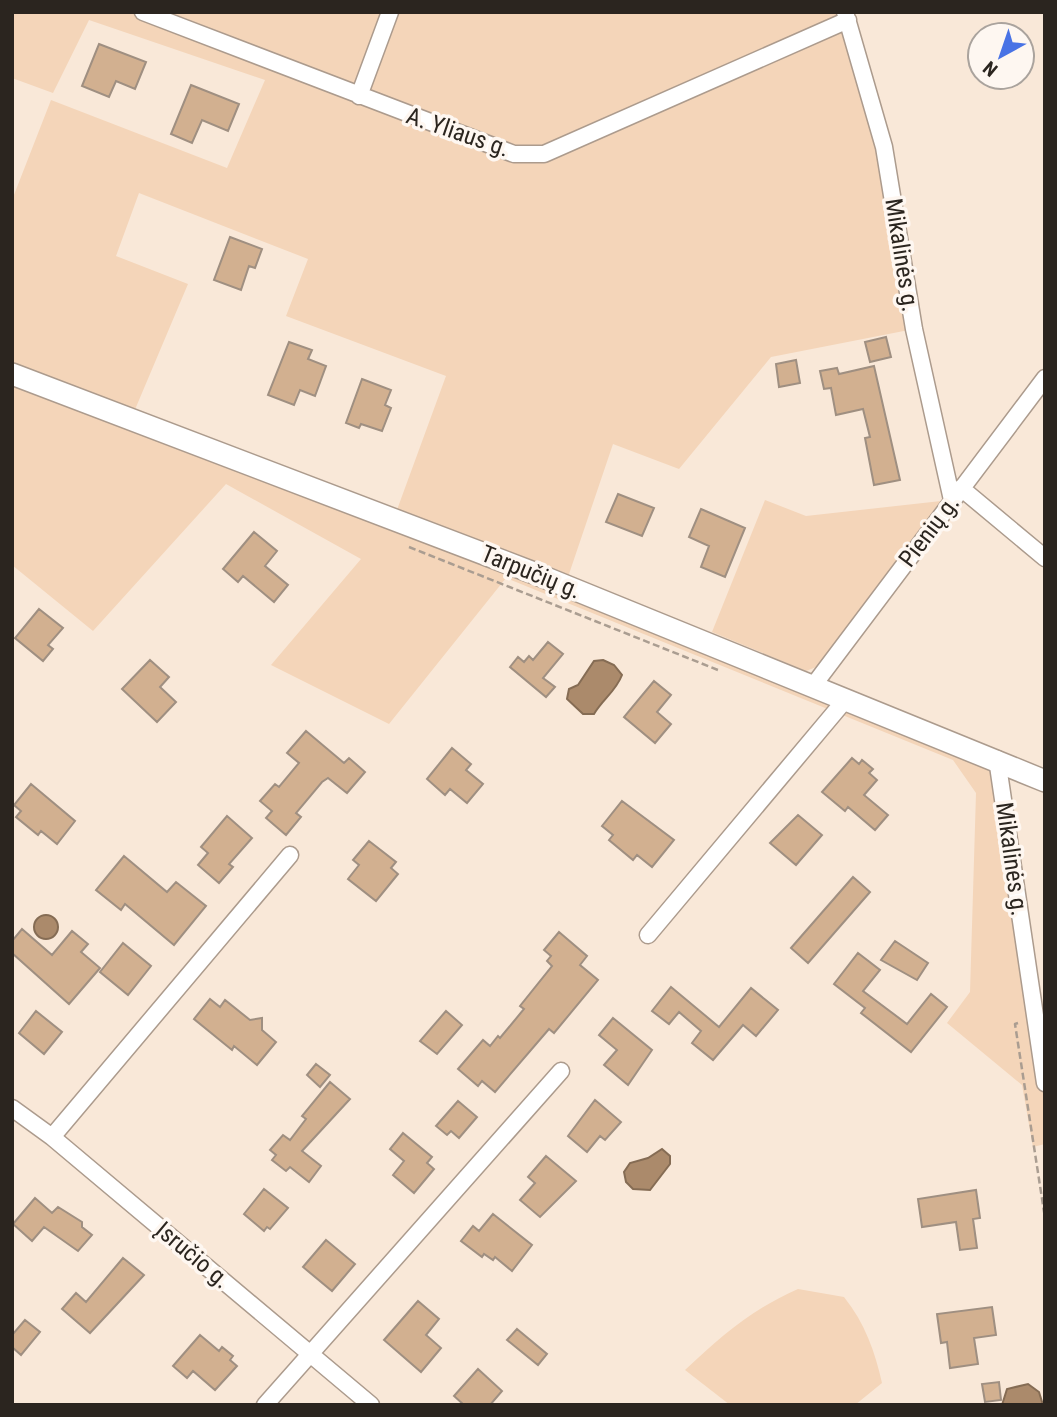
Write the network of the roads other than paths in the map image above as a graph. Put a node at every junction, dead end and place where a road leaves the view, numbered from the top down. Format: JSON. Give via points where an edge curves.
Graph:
{"nodes":[{"id":1,"x":142,"y":12,"type":"edge"},
{"id":2,"x":390,"y":12,"type":"edge"},
{"id":3,"x":846,"y":16,"type":"edge"},
{"id":4,"x":359,"y":96,"type":"junction"},
{"id":5,"x":12,"y":374,"type":"edge"},
{"id":6,"x":1045,"y":377,"type":"edge"},
{"id":7,"x":956,"y":494,"type":"junction"},
{"id":8,"x":1045,"y":558,"type":"edge"},
{"id":9,"x":813,"y":685,"type":"junction"},
{"id":10,"x":846,"y":698,"type":"junction"},
{"id":11,"x":998,"y":759,"type":"junction"},
{"id":12,"x":1045,"y":781,"type":"edge"},
{"id":13,"x":290,"y":855,"type":"dead end"},
{"id":14,"x":648,"y":935,"type":"dead end"},
{"id":15,"x":561,"y":1071,"type":"dead end"},
{"id":16,"x":1045,"y":1083,"type":"edge"},
{"id":17,"x":12,"y":1108,"type":"edge"},
{"id":18,"x":52,"y":1137,"type":"junction"},
{"id":19,"x":310,"y":1353,"type":"junction"},
{"id":20,"x":265,"y":1405,"type":"edge"},
{"id":21,"x":371,"y":1405,"type":"edge"}],
"edges":[{"from":1,"to":4,"type":"street","name":"A. Yliaus g."},
{"from":2,"to":4,"type":"street"},
{"from":3,"to":4,"type":"street","name":"A. Yliaus g.","via":[[544,154],[501,150]]},
{"from":3,"to":7,"type":"street","name":"Mikalinės g.","via":[[884,147],[914,329]]},
{"from":5,"to":9,"type":"main road","name":"Tarpučių g.","via":[[407,523]]},
{"from":6,"to":7,"type":"street","name":"Pienių g."},
{"from":7,"to":8,"type":"street"},
{"from":7,"to":9,"type":"street","name":"Pienių g."},
{"from":9,"to":10,"type":"main road","name":"Tarpučių g."},
{"from":10,"to":11,"type":"main road","name":"Tarpučių g."},
{"from":10,"to":14,"type":"street"},
{"from":11,"to":12,"type":"main road","name":"Tarpučių g."},
{"from":11,"to":16,"type":"street","name":"Mikalinės g."},
{"from":13,"to":18,"type":"street"},
{"from":15,"to":19,"type":"street"},
{"from":17,"to":18,"type":"street","name":"Įsručio g."},
{"from":18,"to":19,"type":"street","name":"Įsručio g."},
{"from":19,"to":20,"type":"street"},
{"from":19,"to":21,"type":"street","name":"Įsručio g."}]}
